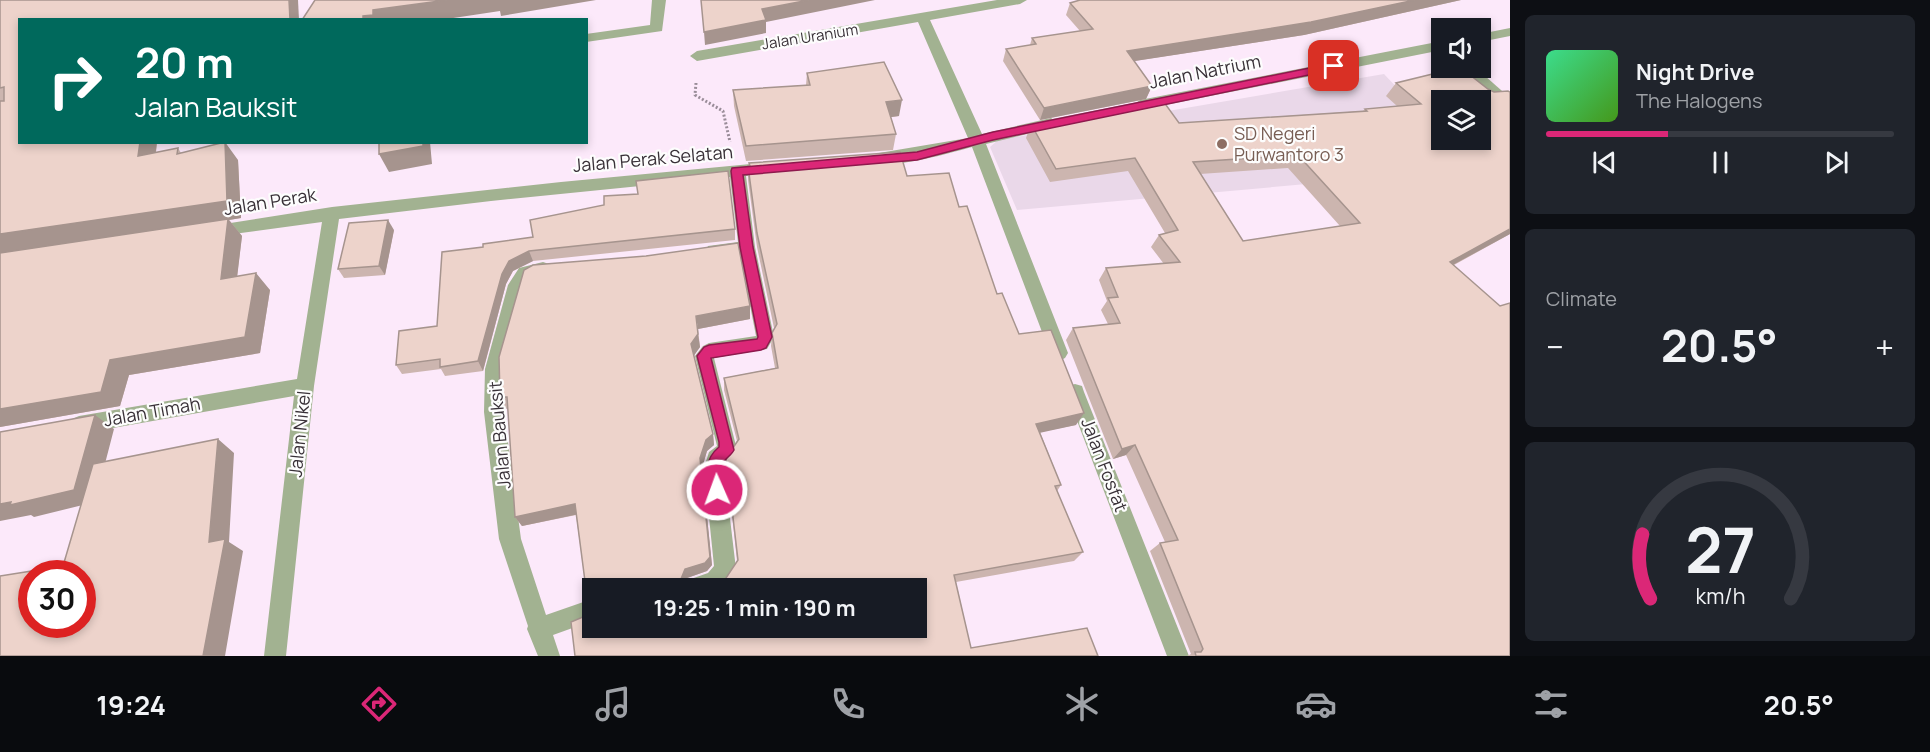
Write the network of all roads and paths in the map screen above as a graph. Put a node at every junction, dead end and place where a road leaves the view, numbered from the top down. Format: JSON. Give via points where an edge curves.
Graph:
{"nodes":[{"id":1,"x":659,"y":0,"type":"edge"},
{"id":2,"x":1020,"y":0,"type":"edge"},
{"id":3,"x":923,"y":18,"type":"junction"},
{"id":4,"x":1510,"y":32,"type":"edge"},
{"id":5,"x":1491,"y":36,"type":"edge"},
{"id":6,"x":588,"y":38,"type":"edge"},
{"id":7,"x":1431,"y":47,"type":"edge"},
{"id":8,"x":697,"y":56,"type":"joint"},
{"id":9,"x":1479,"y":78,"type":"edge"},
{"id":10,"x":1510,"y":106,"type":"edge"},
{"id":11,"x":1127,"y":108,"type":"edge"},
{"id":12,"x":1071,"y":119,"type":"edge"},
{"id":13,"x":977,"y":141,"type":"junction"},
{"id":14,"x":861,"y":161,"type":"edge"},
{"id":15,"x":782,"y":168,"type":"edge"},
{"id":16,"x":737,"y":171,"type":"junction"},
{"id":17,"x":332,"y":213,"type":"junction"},
{"id":18,"x":190,"y":234,"type":"edge"},
{"id":19,"x":747,"y":247,"type":"junction"},
{"id":20,"x":692,"y":254,"type":"edge"},
{"id":21,"x":557,"y":268,"type":"edge"},
{"id":22,"x":305,"y":386,"type":"junction"},
{"id":23,"x":59,"y":428,"type":"edge"},
{"id":24,"x":718,"y":578,"type":"edge"},
{"id":25,"x":582,"y":614,"type":"edge"},
{"id":26,"x":538,"y":629,"type":"junction"},
{"id":27,"x":271,"y":655,"type":"edge"},
{"id":28,"x":549,"y":656,"type":"edge"},
{"id":29,"x":1178,"y":656,"type":"edge"}],
"edges":[{"from":1,"to":6,"type":"street","via":[[657,28]]},
{"from":2,"to":3,"type":"street","name":"Jalan Uranium"},
{"from":3,"to":8,"type":"street","name":"Jalan Uranium"},
{"from":3,"to":13,"type":"street"},
{"from":4,"to":5,"type":"street"},
{"from":7,"to":11,"type":"street","name":"Jalan Natrium"},
{"from":8,"to":16,"type":"path","via":[[695,95],[723,111]]},
{"from":9,"to":10,"type":"street"},
{"from":12,"to":13,"type":"street"},
{"from":13,"to":14,"type":"street","via":[[917,156]]},
{"from":13,"to":29,"type":"street","name":"Jalan Fosfat"},
{"from":15,"to":16,"type":"street","name":"Jalan Perak Selatan"},
{"from":16,"to":17,"type":"street","name":"Jalan Perak Selatan"},
{"from":16,"to":19,"type":"street"},
{"from":17,"to":18,"type":"street","name":"Jalan Perak"},
{"from":17,"to":22,"type":"street","name":"Jalan Nikel"},
{"from":19,"to":20,"type":"street"},
{"from":19,"to":24,"type":"street","via":[[765,337],[761,344],[709,351],[704,356],[727,450],[716,458],[714,468],[726,555],[725,569]]},
{"from":21,"to":26,"type":"street","name":"Jalan Bauksit","via":[[534,270],[520,278],[494,369],[494,412],[510,538]]},
{"from":22,"to":23,"type":"street","name":"Jalan Timah"},
{"from":22,"to":27,"type":"street","name":"Jalan Nikel"},
{"from":25,"to":26,"type":"street"},
{"from":26,"to":28,"type":"street","name":"Jalan Bauksit"}]}
